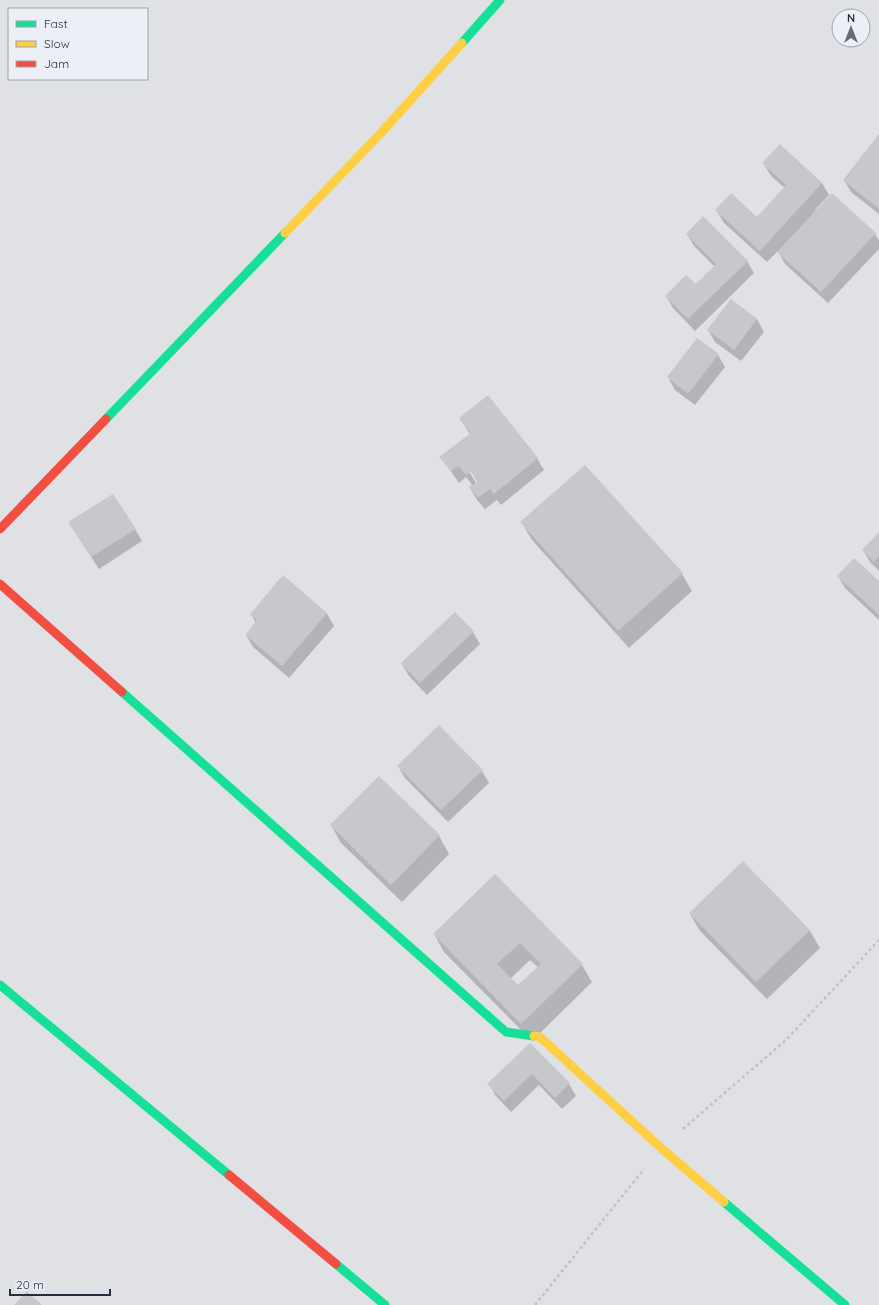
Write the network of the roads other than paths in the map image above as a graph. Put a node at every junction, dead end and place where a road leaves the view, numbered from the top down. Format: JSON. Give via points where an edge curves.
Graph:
{"nodes":[{"id":1,"x":500,"y":0,"type":"edge"},
{"id":2,"x":0,"y":529,"type":"edge"},
{"id":3,"x":0,"y":584,"type":"edge"},
{"id":4,"x":0,"y":985,"type":"edge"},
{"id":5,"x":385,"y":1305,"type":"edge"},
{"id":6,"x":845,"y":1305,"type":"edge"}],
"edges":[{"from":1,"to":2,"type":"street","via":[[379,135]]},
{"from":3,"to":6,"type":"street","via":[[506,1032],[540,1037],[661,1148]]},
{"from":4,"to":5,"type":"street"}]}
